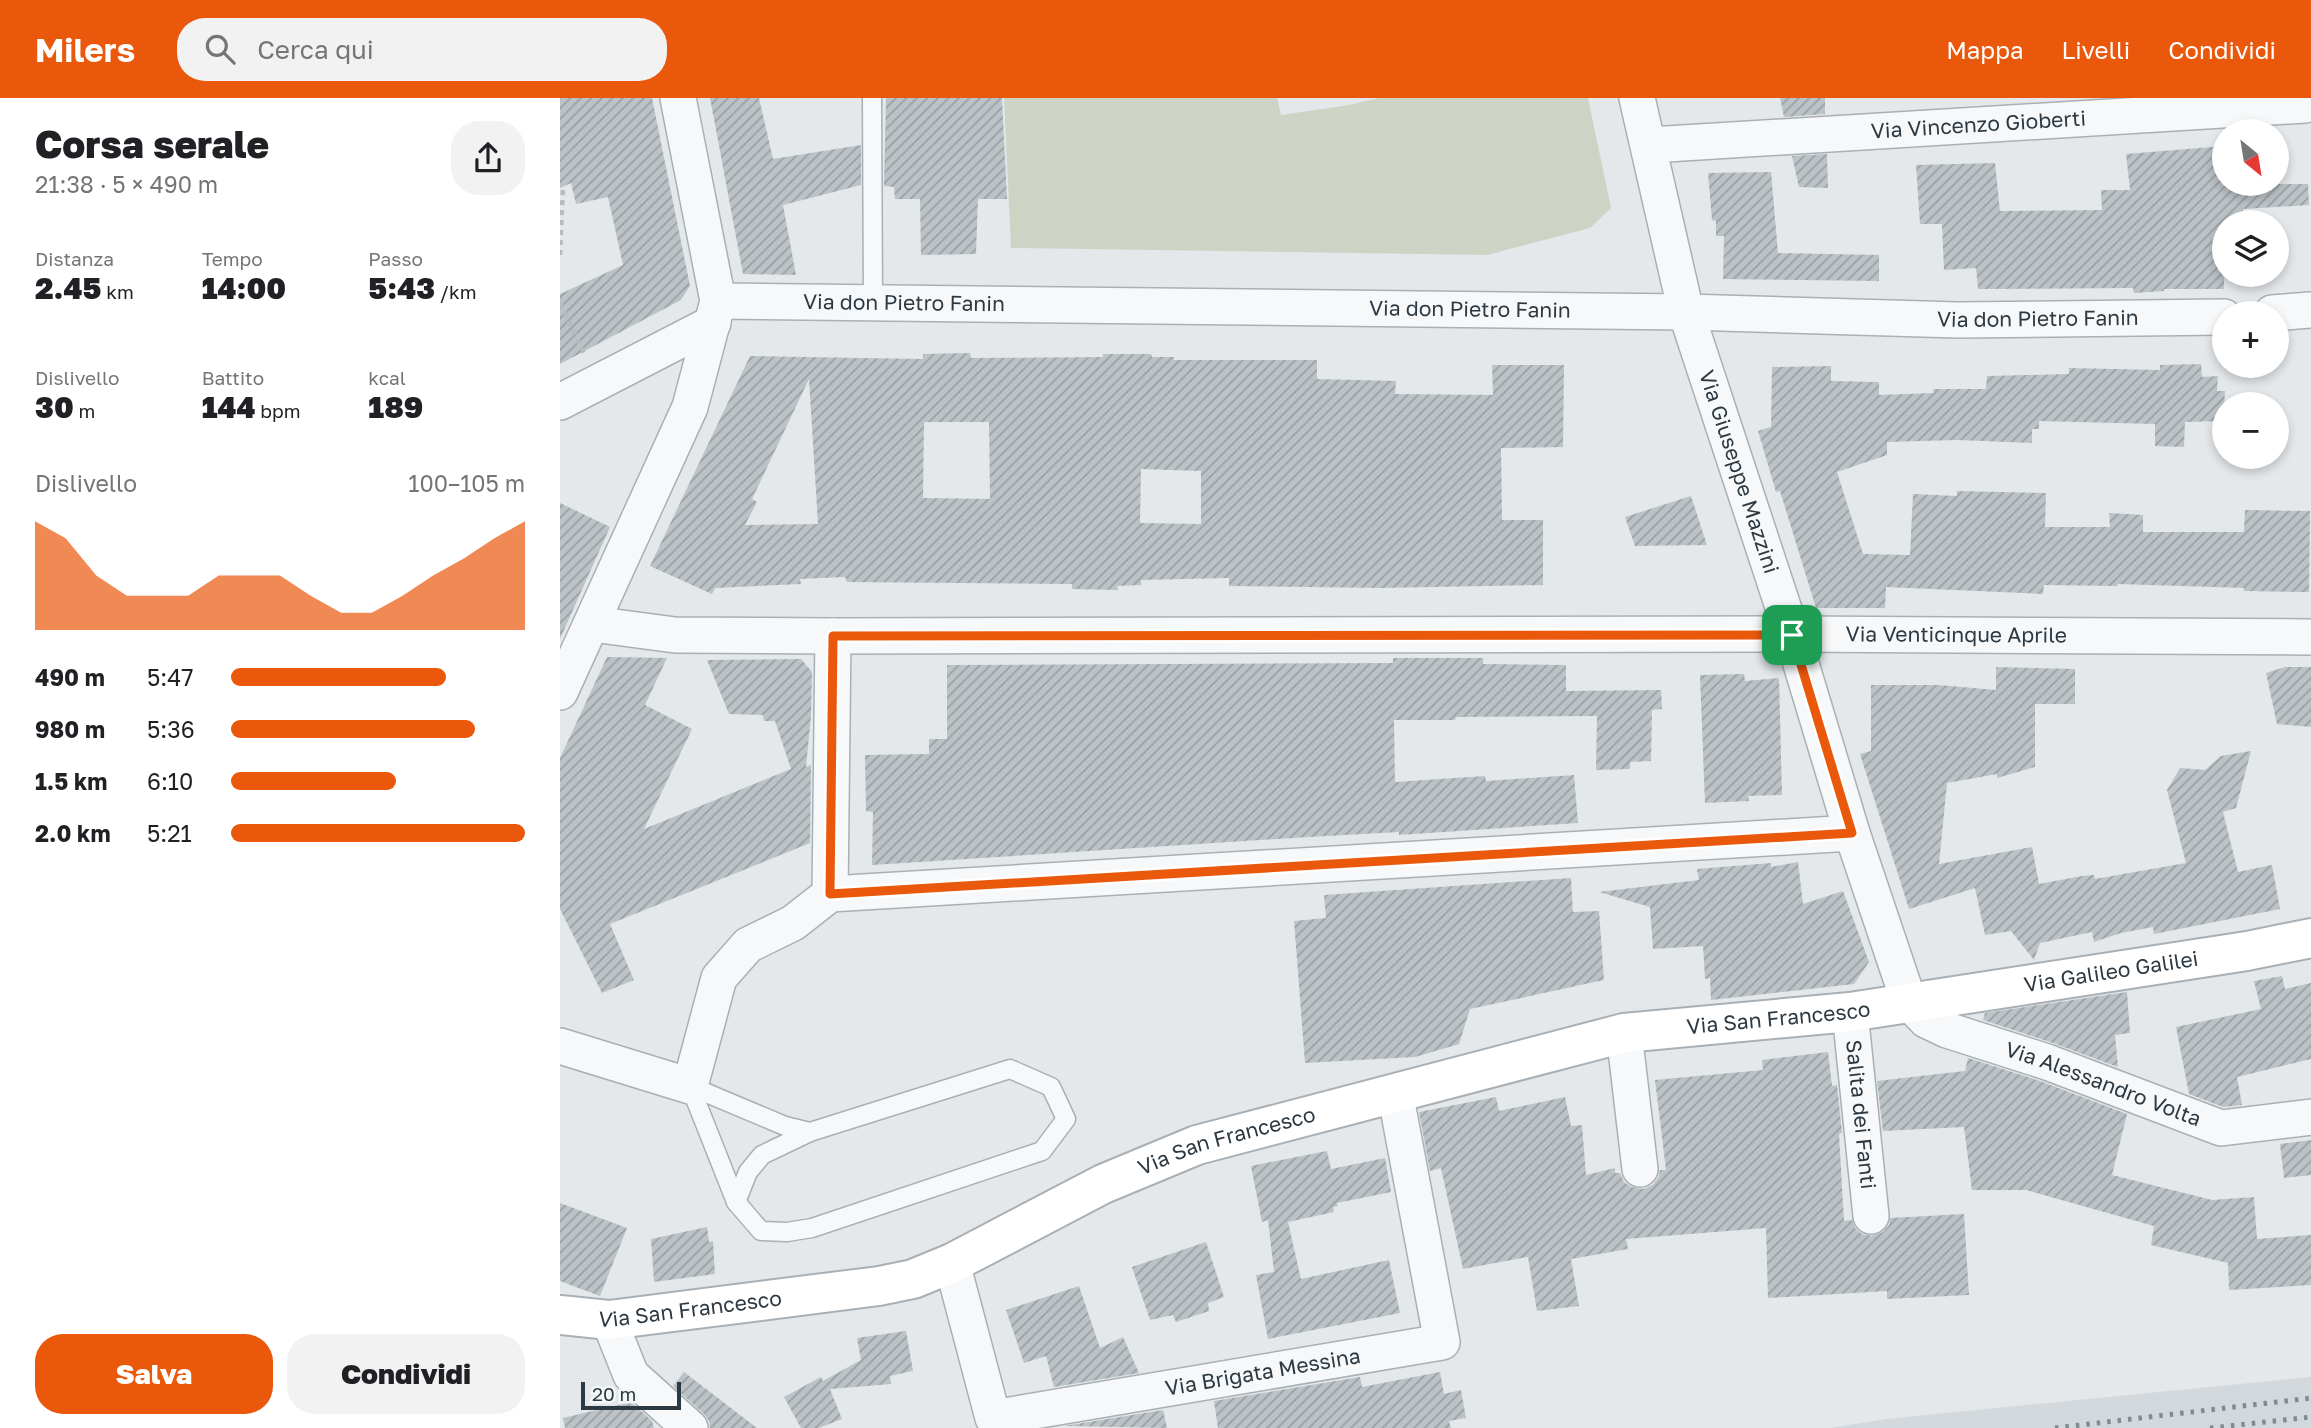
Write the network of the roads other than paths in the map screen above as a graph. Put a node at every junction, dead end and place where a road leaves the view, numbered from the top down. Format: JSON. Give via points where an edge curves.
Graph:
{"nodes":[{"id":1,"x":678,"y":98,"type":"edge"},
{"id":2,"x":872,"y":98,"type":"edge"},
{"id":3,"x":1637,"y":98,"type":"edge"},
{"id":4,"x":2305,"y":104,"type":"dead end"},
{"id":5,"x":1650,"y":145,"type":"junction"},
{"id":6,"x":873,"y":303,"type":"junction"},
{"id":7,"x":2311,"y":310,"type":"edge"},
{"id":8,"x":716,"y":312,"type":"junction"},
{"id":9,"x":1686,"y":312,"type":"junction"},
{"id":10,"x":2289,"y":312,"type":"edge"},
{"id":11,"x":2212,"y":317,"type":"edge"},
{"id":12,"x":560,"y":402,"type":"edge"},
{"id":13,"x":592,"y":624,"type":"junction"},
{"id":14,"x":1792,"y":635,"type":"junction"},
{"id":15,"x":833,"y":636,"type":"junction"},
{"id":16,"x":2311,"y":637,"type":"edge"},
{"id":17,"x":560,"y":692,"type":"edge"},
{"id":18,"x":1852,"y":833,"type":"junction"},
{"id":19,"x":830,"y":894,"type":"junction"},
{"id":20,"x":2311,"y":938,"type":"edge"},
{"id":21,"x":1909,"y":1002,"type":"junction"},
{"id":22,"x":1850,"y":1012,"type":"junction"},
{"id":23,"x":1624,"y":1033,"type":"junction"},
{"id":24,"x":560,"y":1046,"type":"edge"},
{"id":25,"x":690,"y":1086,"type":"junction"},
{"id":26,"x":1395,"y":1092,"type":"junction"},
{"id":27,"x":2311,"y":1117,"type":"edge"},
{"id":28,"x":810,"y":1132,"type":"junction"},
{"id":29,"x":1640,"y":1169,"type":"dead end"},
{"id":30,"x":736,"y":1202,"type":"junction"},
{"id":31,"x":1871,"y":1216,"type":"dead end"},
{"id":32,"x":952,"y":1263,"type":"junction"},
{"id":33,"x":560,"y":1314,"type":"edge"},
{"id":34,"x":609,"y":1320,"type":"junction"},
{"id":35,"x":690,"y":1428,"type":"edge"}],
"edges":[{"from":1,"to":8,"type":"street"},
{"from":2,"to":6,"type":"lane"},
{"from":3,"to":5,"type":"street","name":"Via Giuseppe Mazzini"},
{"from":4,"to":5,"type":"street","name":"Via Vincenzo Gioberti"},
{"from":5,"to":9,"type":"street","name":"Via Giuseppe Mazzini"},
{"from":6,"to":8,"type":"street","name":"Via don Pietro Fanin"},
{"from":6,"to":9,"type":"street","name":"Via don Pietro Fanin"},
{"from":7,"to":10,"type":"street"},
{"from":8,"to":12,"type":"street"},
{"from":8,"to":13,"type":"street","via":[[690,407]]},
{"from":9,"to":11,"type":"street","name":"Via don Pietro Fanin","via":[[1958,320]]},
{"from":9,"to":14,"type":"street","name":"Via Giuseppe Mazzini"},
{"from":13,"to":15,"type":"street","name":"Via Venticinque Aprile","via":[[675,635]]},
{"from":13,"to":17,"type":"street"},
{"from":14,"to":15,"type":"street","name":"Via Venticinque Aprile"},
{"from":14,"to":16,"type":"street","name":"Via Venticinque Aprile"},
{"from":14,"to":18,"type":"street","name":"Via Giuseppe Mazzini"},
{"from":15,"to":19,"type":"street"},
{"from":18,"to":19,"type":"street"},
{"from":18,"to":21,"type":"street","name":"Via Giuseppe Mazzini"},
{"from":19,"to":25,"type":"street","via":[[793,923],[748,945],[719,978]]},
{"from":20,"to":21,"type":"street","name":"Via Galileo Galilei"},
{"from":21,"to":22,"type":"street","name":"Via San Francesco"},
{"from":21,"to":27,"type":"street","name":"Via Alessandro Volta","via":[[1926,1020],[1947,1030],[2047,1062],[2221,1128]]},
{"from":22,"to":23,"type":"street","name":"Via San Francesco"},
{"from":22,"to":31,"type":"street","name":"Salita dei Fanti"},
{"from":23,"to":26,"type":"street","name":"Via San Francesco"},
{"from":23,"to":29,"type":"street"},
{"from":24,"to":25,"type":"street"},
{"from":25,"to":28,"type":"lane"},
{"from":25,"to":30,"type":"lane"},
{"from":26,"to":32,"type":"street","name":"Via San Francesco","via":[[1197,1145],[1103,1184]]},
{"from":26,"to":32,"type":"street","name":"Via Brigata Messina","via":[[1442,1342],[993,1419]]},
{"from":28,"to":30,"type":"lane","via":[[762,1155],[748,1171]]},
{"from":28,"to":30,"type":"lane","via":[[1010,1069],[1051,1087],[1066,1119],[1042,1152],[812,1228],[787,1233],[761,1231]]},
{"from":32,"to":34,"type":"street","name":"Via San Francesco","via":[[914,1279],[878,1286]]},
{"from":33,"to":34,"type":"street","name":"Via San Francesco"},
{"from":34,"to":35,"type":"street","via":[[631,1375]]}]}
